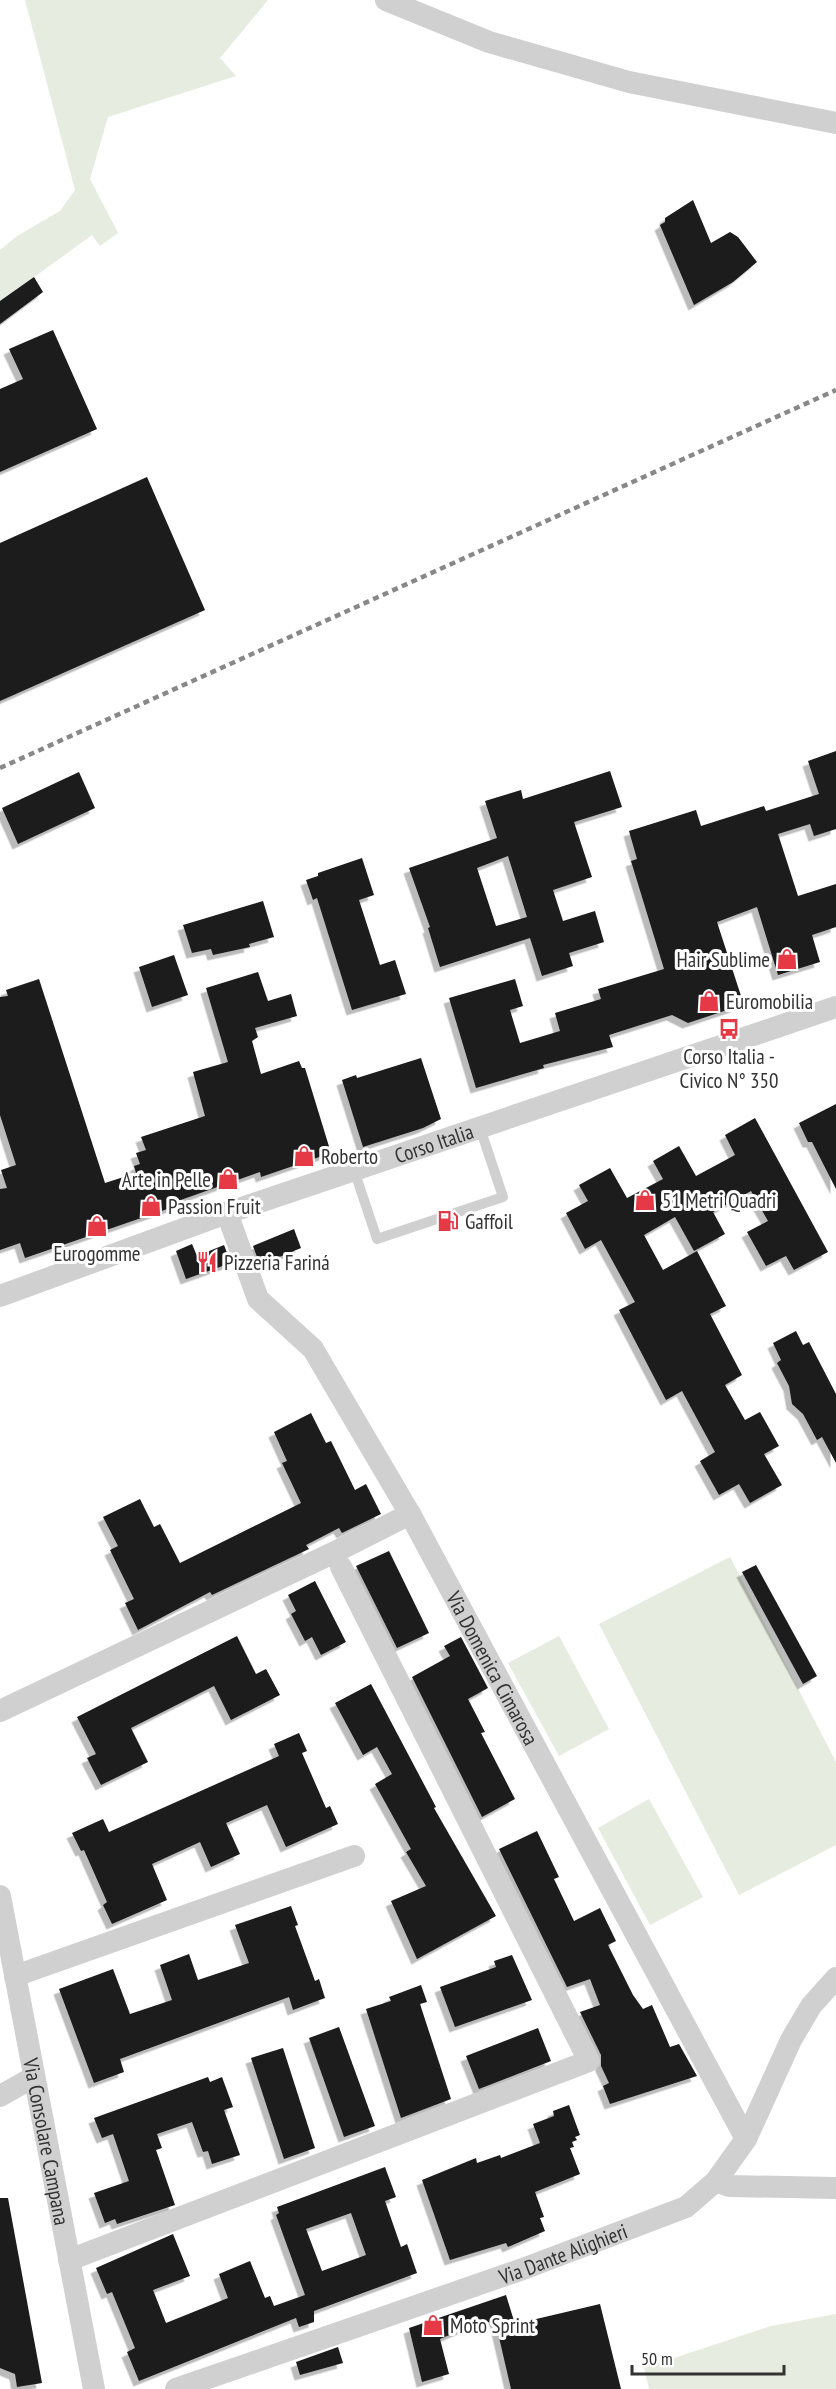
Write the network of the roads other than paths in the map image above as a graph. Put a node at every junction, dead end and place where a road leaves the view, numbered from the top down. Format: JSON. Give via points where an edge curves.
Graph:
{"nodes":[{"id":1,"x":386,"y":0,"type":"edge"},
{"id":2,"x":836,"y":123,"type":"edge"},
{"id":3,"x":836,"y":1007,"type":"edge"},
{"id":4,"x":480,"y":1128,"type":"junction"},
{"id":5,"x":354,"y":1170,"type":"junction"},
{"id":6,"x":227,"y":1213,"type":"junction"},
{"id":7,"x":0,"y":1296,"type":"edge"},
{"id":8,"x":410,"y":1514,"type":"junction"},
{"id":9,"x":341,"y":1567,"type":"dead end"},
{"id":10,"x":0,"y":1711,"type":"edge"},
{"id":11,"x":354,"y":1856,"type":"dead end"},
{"id":12,"x":0,"y":1896,"type":"edge"},
{"id":13,"x":15,"y":1976,"type":"junction"},
{"id":14,"x":836,"y":1978,"type":"edge"},
{"id":15,"x":34,"y":2077,"type":"junction"},
{"id":16,"x":0,"y":2096,"type":"edge"},
{"id":17,"x":746,"y":2139,"type":"junction"},
{"id":18,"x":716,"y":2181,"type":"junction"},
{"id":19,"x":836,"y":2188,"type":"edge"},
{"id":20,"x":69,"y":2260,"type":"junction"},
{"id":21,"x":94,"y":2389,"type":"edge"},
{"id":22,"x":176,"y":2389,"type":"edge"}],
"edges":[{"from":1,"to":2,"type":"street","via":[[489,42],[629,82]]},
{"from":3,"to":4,"type":"street","name":"Corso Italia"},
{"from":4,"to":5,"type":"street","name":"Corso Italia"},
{"from":4,"to":5,"type":"lane","via":[[502,1197],[482,1204],[377,1239]]},
{"from":5,"to":6,"type":"street","name":"Corso Italia"},
{"from":6,"to":7,"type":"street","name":"Corso Italia"},
{"from":6,"to":8,"type":"street","name":"Via Domenica Cimarosa","via":[[258,1299],[313,1349]]},
{"from":8,"to":10,"type":"street"},
{"from":8,"to":17,"type":"street","name":"Via Domenica Cimarosa"},
{"from":9,"to":20,"type":"street","via":[[589,2061]]},
{"from":11,"to":13,"type":"street"},
{"from":12,"to":13,"type":"street","name":"Via Consolare Campana"},
{"from":13,"to":15,"type":"street","name":"Via Consolare Campana"},
{"from":14,"to":17,"type":"street","name":"Via Dante Alighieri","via":[[791,2040]]},
{"from":15,"to":16,"type":"street"},
{"from":15,"to":20,"type":"street","name":"Via Consolare Campana"},
{"from":17,"to":18,"type":"street","name":"Via Dante Alighieri"},
{"from":18,"to":19,"type":"street","via":[[729,2186]]},
{"from":18,"to":22,"type":"street","name":"Via Dante Alighieri","via":[[686,2207],[523,2269]]},
{"from":20,"to":21,"type":"street","name":"Via Consolare Campana"}]}
